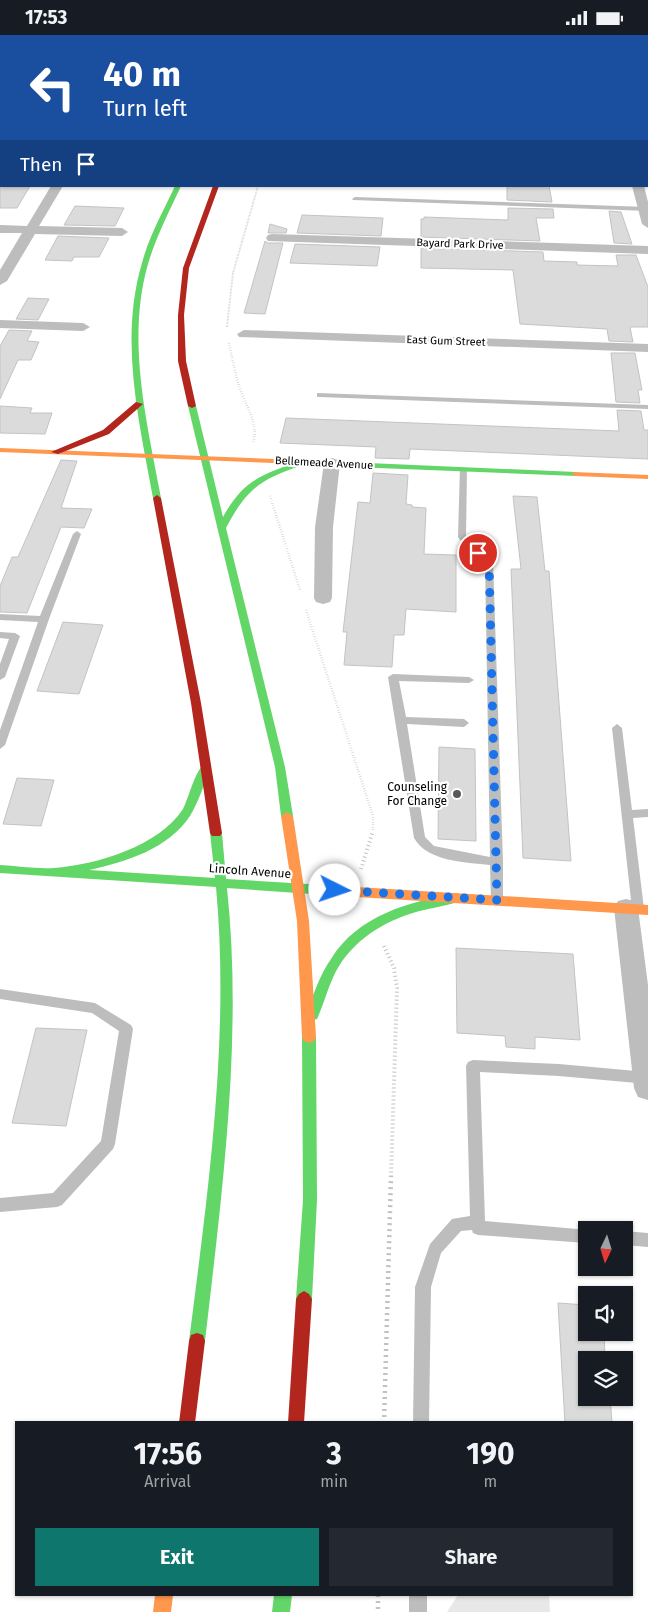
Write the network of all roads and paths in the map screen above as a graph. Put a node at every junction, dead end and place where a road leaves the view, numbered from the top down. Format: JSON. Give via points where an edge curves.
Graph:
{"nodes":[{"id":1,"x":56,"y":187,"type":"edge"},
{"id":2,"x":178,"y":187,"type":"edge"},
{"id":3,"x":216,"y":187,"type":"edge"},
{"id":4,"x":258,"y":187,"type":"edge"},
{"id":5,"x":638,"y":187,"type":"edge"},
{"id":6,"x":355,"y":199,"type":"dead end"},
{"id":7,"x":646,"y":209,"type":"edge"},
{"id":8,"x":648,"y":224,"type":"edge"},
{"id":9,"x":0,"y":229,"type":"edge"},
{"id":10,"x":31,"y":230,"type":"junction"},
{"id":11,"x":122,"y":232,"type":"dead end"},
{"id":12,"x":272,"y":238,"type":"dead end"},
{"id":13,"x":648,"y":250,"type":"edge"},
{"id":14,"x":0,"y":281,"type":"edge"},
{"id":15,"x":0,"y":324,"type":"edge"},
{"id":16,"x":83,"y":327,"type":"dead end"},
{"id":17,"x":228,"y":334,"type":"dead end"},
{"id":18,"x":244,"y":334,"type":"dead end"},
{"id":19,"x":228,"y":341,"type":"dead end"},
{"id":20,"x":648,"y":348,"type":"edge"},
{"id":21,"x":320,"y":395,"type":"dead end"},
{"id":22,"x":140,"y":404,"type":"junction"},
{"id":23,"x":648,"y":407,"type":"edge"},
{"id":24,"x":251,"y":448,"type":"dead end"},
{"id":25,"x":0,"y":450,"type":"edge"},
{"id":26,"x":55,"y":452,"type":"junction"},
{"id":27,"x":150,"y":456,"type":"junction"},
{"id":28,"x":203,"y":458,"type":"junction"},
{"id":29,"x":303,"y":462,"type":"junction"},
{"id":30,"x":332,"y":463,"type":"junction"},
{"id":31,"x":463,"y":469,"type":"junction"},
{"id":32,"x":648,"y":477,"type":"edge"},
{"id":33,"x":275,"y":506,"type":"dead end"},
{"id":34,"x":221,"y":530,"type":"junction"},
{"id":35,"x":77,"y":534,"type":"dead end"},
{"id":36,"x":300,"y":591,"type":"dead end"},
{"id":37,"x":323,"y":598,"type":"dead end"},
{"id":38,"x":303,"y":601,"type":"dead end"},
{"id":39,"x":0,"y":617,"type":"edge"},
{"id":40,"x":44,"y":619,"type":"junction"},
{"id":41,"x":0,"y":635,"type":"edge"},
{"id":42,"x":0,"y":677,"type":"edge"},
{"id":43,"x":469,"y":680,"type":"dead end"},
{"id":44,"x":401,"y":720,"type":"junction"},
{"id":45,"x":464,"y":723,"type":"dead end"},
{"id":46,"x":618,"y":728,"type":"dead end"},
{"id":47,"x":0,"y":745,"type":"edge"},
{"id":48,"x":206,"y":762,"type":"junction"},
{"id":49,"x":648,"y":813,"type":"edge"},
{"id":50,"x":627,"y":814,"type":"junction"},
{"id":51,"x":497,"y":863,"type":"junction"},
{"id":52,"x":362,"y":867,"type":"dead end"},
{"id":53,"x":0,"y":869,"type":"edge"},
{"id":54,"x":50,"y":873,"type":"junction"},
{"id":55,"x":222,"y":883,"type":"junction"},
{"id":56,"x":299,"y":888,"type":"junction"},
{"id":57,"x":456,"y":898,"type":"junction"},
{"id":58,"x":497,"y":900,"type":"junction"},
{"id":59,"x":637,"y":909,"type":"edge"},
{"id":60,"x":380,"y":939,"type":"dead end"},
{"id":61,"x":0,"y":994,"type":"edge"},
{"id":62,"x":309,"y":1021,"type":"junction"},
{"id":63,"x":647,"y":1083,"type":"edge"},
{"id":64,"x":0,"y":1205,"type":"edge"},
{"id":65,"x":478,"y":1223,"type":"junction"},
{"id":66,"x":578,"y":1235,"type":"edge"},
{"id":67,"x":633,"y":1239,"type":"edge"},
{"id":68,"x":648,"y":1240,"type":"edge"},
{"id":69,"x":187,"y":1421,"type":"edge"},
{"id":70,"x":296,"y":1421,"type":"edge"},
{"id":71,"x":384,"y":1421,"type":"edge"},
{"id":72,"x":421,"y":1421,"type":"edge"},
{"id":73,"x":164,"y":1596,"type":"edge"},
{"id":74,"x":283,"y":1596,"type":"edge"},
{"id":75,"x":378,"y":1596,"type":"edge"},
{"id":76,"x":418,"y":1596,"type":"edge"},
{"id":77,"x":162,"y":1612,"type":"edge"},
{"id":78,"x":281,"y":1612,"type":"edge"},
{"id":79,"x":378,"y":1612,"type":"edge"},
{"id":80,"x":418,"y":1612,"type":"edge"}],
"edges":[{"from":1,"to":10,"type":"street"},
{"from":2,"to":22,"type":"main road","via":[[147,256],[137,296],[134,335]]},
{"from":3,"to":28,"type":"main road","via":[[190,253],[180,315],[185,380]]},
{"from":4,"to":17,"type":"path","via":[[231,282]]},
{"from":5,"to":7,"type":"street"},
{"from":6,"to":7,"type":"lane"},
{"from":7,"to":8,"type":"street"},
{"from":9,"to":10,"type":"street"},
{"from":10,"to":11,"type":"street"},
{"from":10,"to":14,"type":"street"},
{"from":12,"to":13,"type":"street","name":"Bayard Park Drive"},
{"from":15,"to":16,"type":"street"},
{"from":18,"to":20,"type":"street","name":"East Gum Street"},
{"from":19,"to":24,"type":"path","via":[[239,387],[254,428]]},
{"from":21,"to":23,"type":"lane"},
{"from":22,"to":26,"type":"main road","via":[[106,432]]},
{"from":22,"to":27,"type":"main road"},
{"from":25,"to":26,"type":"main road","name":"Bellemeade Avenue"},
{"from":26,"to":27,"type":"main road","name":"Bellemeade Avenue"},
{"from":27,"to":28,"type":"main road","name":"Bellemeade Avenue"},
{"from":27,"to":48,"type":"main road"},
{"from":28,"to":29,"type":"main road","name":"Bellemeade Avenue"},
{"from":28,"to":34,"type":"main road"},
{"from":29,"to":30,"type":"main road","name":"Bellemeade Avenue"},
{"from":29,"to":34,"type":"main road","via":[[272,472],[246,487]]},
{"from":30,"to":31,"type":"main road","name":"Bellemeade Avenue"},
{"from":30,"to":37,"type":"street","via":[[324,527]]},
{"from":31,"to":32,"type":"main road","name":"Bellemeade Avenue"},
{"from":31,"to":51,"type":"lane","via":[[462,537],[489,560]]},
{"from":33,"to":36,"type":"path"},
{"from":34,"to":56,"type":"main road","via":[[280,767]]},
{"from":35,"to":40,"type":"lane"},
{"from":38,"to":52,"type":"path","via":[[370,804],[374,826]]},
{"from":39,"to":40,"type":"lane"},
{"from":40,"to":47,"type":"lane"},
{"from":41,"to":42,"type":"lane","via":[[15,636]]},
{"from":43,"to":44,"type":"lane","via":[[393,677]]},
{"from":44,"to":45,"type":"lane"},
{"from":44,"to":51,"type":"lane","via":[[420,838],[430,849]]},
{"from":46,"to":50,"type":"lane"},
{"from":48,"to":54,"type":"main road","via":[[191,806],[182,819],[151,845],[111,860]]},
{"from":48,"to":55,"type":"main road"},
{"from":49,"to":50,"type":"lane"},
{"from":50,"to":59,"type":"lane"},
{"from":51,"to":58,"type":"lane"},
{"from":53,"to":54,"type":"main road","name":"Lincoln Avenue"},
{"from":54,"to":55,"type":"main road","name":"Lincoln Avenue"},
{"from":55,"to":56,"type":"main road","name":"Lincoln Avenue"},
{"from":55,"to":69,"type":"main road","via":[[226,1011],[221,1114],[210,1249]]},
{"from":56,"to":57,"type":"main road","name":"Lincoln Avenue"},
{"from":56,"to":62,"type":"main road"},
{"from":57,"to":58,"type":"main road","name":"Lincoln Avenue"},
{"from":57,"to":62,"type":"main road","via":[[403,909],[351,941],[330,971]]},
{"from":58,"to":59,"type":"main road","name":"Lincoln Avenue"},
{"from":59,"to":63,"type":"street"},
{"from":60,"to":71,"type":"path","via":[[394,968],[397,987]]},
{"from":61,"to":64,"type":"lane","via":[[95,1008],[126,1029],[108,1144],[57,1200]]},
{"from":62,"to":70,"type":"main road","via":[[310,1200]]},
{"from":63,"to":65,"type":"lane","via":[[559,1070],[473,1066]]},
{"from":65,"to":66,"type":"lane","via":[[478,1228]]},
{"from":65,"to":72,"type":"lane","via":[[457,1224],[435,1249],[423,1287]]},
{"from":67,"to":68,"type":"lane"},
{"from":73,"to":77,"type":"main road"},
{"from":74,"to":78,"type":"main road"},
{"from":75,"to":79,"type":"path"},
{"from":76,"to":80,"type":"lane"}]}
